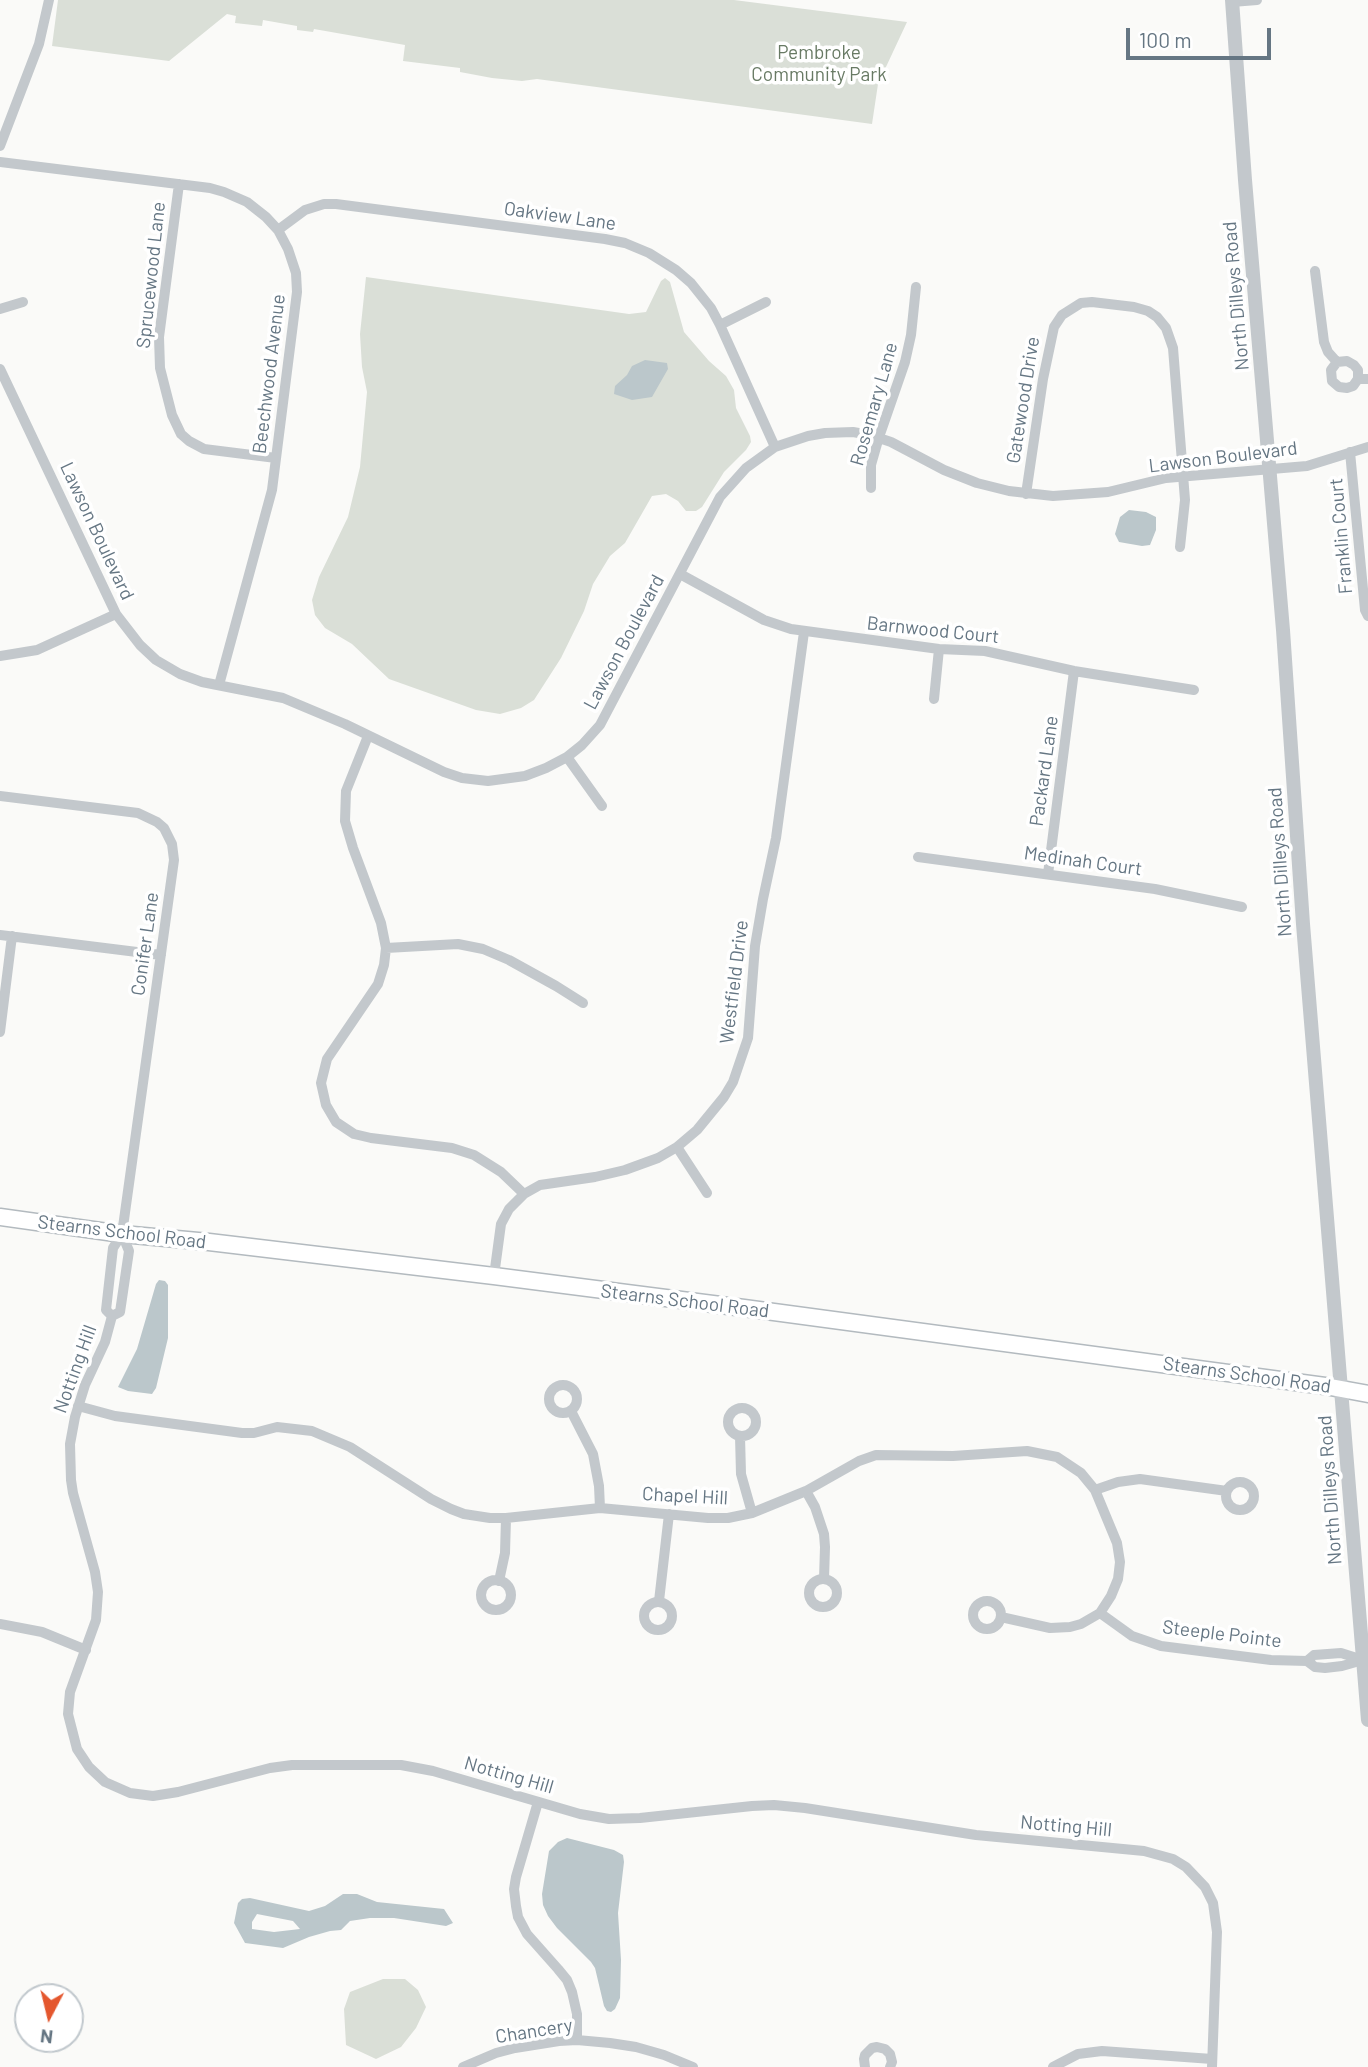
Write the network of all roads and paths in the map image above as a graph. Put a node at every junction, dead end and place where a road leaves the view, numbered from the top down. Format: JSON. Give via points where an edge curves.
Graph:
{"nodes":[{"id":1,"x":49,"y":0,"type":"edge"},
{"id":2,"x":1257,"y":0,"type":"edge"},
{"id":3,"x":1232,"y":1,"type":"edge"},
{"id":4,"x":0,"y":146,"type":"edge"},
{"id":5,"x":0,"y":162,"type":"edge"},
{"id":6,"x":178,"y":184,"type":"junction"},
{"id":7,"x":278,"y":230,"type":"junction"},
{"id":8,"x":1315,"y":271,"type":"dead end"},
{"id":9,"x":916,"y":287,"type":"dead end"},
{"id":10,"x":23,"y":302,"type":"dead end"},
{"id":11,"x":766,"y":302,"type":"dead end"},
{"id":12,"x":0,"y":309,"type":"edge"},
{"id":13,"x":720,"y":325,"type":"junction"},
{"id":14,"x":1337,"y":362,"type":"junction"},
{"id":15,"x":0,"y":369,"type":"edge"},
{"id":16,"x":1363,"y":379,"type":"edge"},
{"id":17,"x":879,"y":437,"type":"junction"},
{"id":18,"x":775,"y":447,"type":"junction"},
{"id":19,"x":1368,"y":447,"type":"edge"},
{"id":20,"x":1350,"y":452,"type":"junction"},
{"id":21,"x":276,"y":458,"type":"junction"},
{"id":22,"x":1269,"y":470,"type":"junction"},
{"id":23,"x":1184,"y":477,"type":"junction"},
{"id":24,"x":870,"y":488,"type":"dead end"},
{"id":25,"x":1026,"y":494,"type":"junction"},
{"id":26,"x":1180,"y":547,"type":"dead end"},
{"id":27,"x":680,"y":574,"type":"junction"},
{"id":28,"x":116,"y":614,"type":"junction"},
{"id":29,"x":1368,"y":616,"type":"edge"},
{"id":30,"x":804,"y":632,"type":"junction"},
{"id":31,"x":939,"y":649,"type":"junction"},
{"id":32,"x":0,"y":656,"type":"edge"},
{"id":33,"x":1074,"y":671,"type":"junction"},
{"id":34,"x":219,"y":685,"type":"junction"},
{"id":35,"x":1194,"y":690,"type":"dead end"},
{"id":36,"x":934,"y":699,"type":"dead end"},
{"id":37,"x":368,"y":736,"type":"junction"},
{"id":38,"x":567,"y":757,"type":"junction"},
{"id":39,"x":0,"y":796,"type":"edge"},
{"id":40,"x":602,"y":806,"type":"dead end"},
{"id":41,"x":918,"y":857,"type":"dead end"},
{"id":42,"x":1048,"y":874,"type":"junction"},
{"id":43,"x":1242,"y":908,"type":"dead end"},
{"id":44,"x":6,"y":935,"type":"edge"},
{"id":45,"x":386,"y":948,"type":"junction"},
{"id":46,"x":161,"y":956,"type":"junction"},
{"id":47,"x":583,"y":1003,"type":"dead end"},
{"id":48,"x":0,"y":1032,"type":"edge"},
{"id":49,"x":677,"y":1146,"type":"junction"},
{"id":50,"x":707,"y":1193,"type":"dead end"},
{"id":51,"x":524,"y":1194,"type":"junction"},
{"id":52,"x":0,"y":1217,"type":"edge"},
{"id":53,"x":122,"y":1234,"type":"junction"},
{"id":54,"x":494,"y":1276,"type":"junction"},
{"id":55,"x":1341,"y":1388,"type":"junction"},
{"id":56,"x":1368,"y":1394,"type":"edge"},
{"id":57,"x":78,"y":1406,"type":"junction"},
{"id":58,"x":571,"y":1411,"type":"dead end"},
{"id":59,"x":740,"y":1436,"type":"dead end"},
{"id":60,"x":1095,"y":1490,"type":"junction"},
{"id":61,"x":806,"y":1491,"type":"junction"},
{"id":62,"x":1227,"y":1491,"type":"dead end"},
{"id":63,"x":600,"y":1508,"type":"junction"},
{"id":64,"x":751,"y":1513,"type":"junction"},
{"id":65,"x":669,"y":1514,"type":"junction"},
{"id":66,"x":506,"y":1518,"type":"junction"},
{"id":67,"x":824,"y":1579,"type":"dead end"},
{"id":68,"x":499,"y":1581,"type":"dead end"},
{"id":69,"x":659,"y":1601,"type":"dead end"},
{"id":70,"x":1100,"y":1613,"type":"junction"},
{"id":71,"x":1001,"y":1617,"type":"dead end"},
{"id":72,"x":0,"y":1624,"type":"edge"},
{"id":73,"x":86,"y":1650,"type":"junction"},
{"id":74,"x":1363,"y":1660,"type":"junction"},
{"id":75,"x":1368,"y":1720,"type":"edge"},
{"id":76,"x":538,"y":1802,"type":"junction"},
{"id":77,"x":578,"y":2040,"type":"junction"},
{"id":78,"x":1212,"y":2063,"type":"edge"},
{"id":79,"x":463,"y":2067,"type":"edge"},
{"id":80,"x":693,"y":2067,"type":"edge"},
{"id":81,"x":865,"y":2067,"type":"edge"},
{"id":82,"x":890,"y":2067,"type":"edge"},
{"id":83,"x":1053,"y":2067,"type":"edge"}],
"edges":[{"from":1,"to":4,"type":"street","via":[[39,44]]},
{"from":2,"to":3,"type":"street"},
{"from":3,"to":22,"type":"street","name":"North Dilleys Road"},
{"from":5,"to":6,"type":"street","name":"Beechwood Avenue"},
{"from":6,"to":7,"type":"street","name":"Beechwood Avenue","via":[[210,188],[247,202]]},
{"from":6,"to":21,"type":"street","name":"Sprucewood Lane","via":[[159,337],[160,368],[172,415],[181,434],[204,449]]},
{"from":7,"to":13,"type":"street","name":"Oakview Lane","via":[[305,210],[336,204],[625,243],[676,270],[711,308]]},
{"from":7,"to":21,"type":"street","name":"Beechwood Avenue","via":[[296,273],[297,292]]},
{"from":8,"to":14,"type":"street","via":[[1324,342]]},
{"from":9,"to":17,"type":"street","name":"Rosemary Lane","via":[[905,362]]},
{"from":10,"to":12,"type":"street"},
{"from":11,"to":13,"type":"street"},
{"from":13,"to":18,"type":"street","name":"Oakview Lane"},
{"from":14,"to":16,"type":"street","via":[[1354,365]]},
{"from":14,"to":16,"type":"street","via":[[1330,377],[1336,386],[1347,388]]},
{"from":15,"to":28,"type":"street","name":"Lawson Boulevard"},
{"from":17,"to":18,"type":"street","name":"Lawson Boulevard","via":[[825,433]]},
{"from":17,"to":24,"type":"street","name":"Rosemary Lane"},
{"from":17,"to":25,"type":"street","name":"Lawson Boulevard","via":[[977,483]]},
{"from":18,"to":27,"type":"street","name":"Lawson Boulevard","via":[[746,468],[720,497]]},
{"from":19,"to":20,"type":"street","name":"Lawson Boulevard"},
{"from":20,"to":22,"type":"street","name":"Lawson Boulevard","via":[[1307,466]]},
{"from":20,"to":29,"type":"street","name":"Franklin Court"},
{"from":21,"to":34,"type":"street","name":"Beechwood Avenue","via":[[269,506]]},
{"from":22,"to":23,"type":"street","name":"Lawson Boulevard"},
{"from":22,"to":55,"type":"street","name":"North Dilleys Road"},
{"from":23,"to":25,"type":"street","name":"Lawson Boulevard","via":[[1080,495]]},
{"from":23,"to":25,"type":"street","name":"Gatewood Drive","via":[[1173,348],[1166,328],[1148,311],[1081,303],[1062,315],[1051,334]]},
{"from":23,"to":26,"type":"street","name":"Gatewood Drive"},
{"from":27,"to":30,"type":"street","name":"Barnwood Court","via":[[764,620]]},
{"from":27,"to":38,"type":"street","name":"Lawson Boulevard","via":[[600,725]]},
{"from":28,"to":32,"type":"street","via":[[37,650]]},
{"from":28,"to":34,"type":"street","name":"Lawson Boulevard","via":[[156,660],[180,674]]},
{"from":30,"to":31,"type":"street","name":"Barnwood Court"},
{"from":30,"to":49,"type":"street","name":"Westfield Drive","via":[[776,838],[755,946],[748,1038],[724,1097],[698,1130]]},
{"from":31,"to":33,"type":"street","name":"Barnwood Court","via":[[985,651]]},
{"from":31,"to":36,"type":"street"},
{"from":33,"to":35,"type":"street","name":"Barnwood Court"},
{"from":33,"to":42,"type":"street","name":"Packard Lane"},
{"from":34,"to":37,"type":"street","name":"Lawson Boulevard","via":[[282,698]]},
{"from":37,"to":38,"type":"street","name":"Lawson Boulevard","via":[[444,772],[488,781],[525,776]]},
{"from":37,"to":45,"type":"street","via":[[346,791],[345,821]]},
{"from":38,"to":40,"type":"street"},
{"from":39,"to":46,"type":"street","name":"Conifer Lane","via":[[138,813],[164,828],[174,860]]},
{"from":41,"to":42,"type":"street","name":"Medinah Court"},
{"from":42,"to":43,"type":"street","name":"Medinah Court","via":[[1155,889]]},
{"from":44,"to":46,"type":"street"},
{"from":44,"to":48,"type":"street"},
{"from":45,"to":47,"type":"street","via":[[458,944],[483,949]]},
{"from":45,"to":51,"type":"street","via":[[378,984],[327,1059],[321,1090],[329,1112],[354,1134],[474,1155],[494,1166]]},
{"from":46,"to":53,"type":"street","name":"Conifer Lane"},
{"from":49,"to":50,"type":"street"},
{"from":49,"to":51,"type":"street","name":"Westfield Drive","via":[[625,1170],[540,1185]]},
{"from":51,"to":54,"type":"street","via":[[501,1224]]},
{"from":52,"to":53,"type":"main road","name":"Stearns School Road"},
{"from":53,"to":54,"type":"main road","name":"Stearns School Road"},
{"from":53,"to":57,"type":"street","name":"Notting Hill","via":[[128,1251],[120,1312],[113,1316]]},
{"from":54,"to":55,"type":"main road","name":"Stearns School Road"},
{"from":55,"to":56,"type":"main road","name":"Stearns School Road"},
{"from":55,"to":74,"type":"street","name":"North Dilleys Road"},
{"from":57,"to":66,"type":"street","name":"Chapel Hill","via":[[115,1416],[242,1433],[277,1427],[312,1431],[349,1447],[452,1509]]},
{"from":57,"to":73,"type":"street","name":"Notting Hill","via":[[70,1444],[71,1480],[98,1592],[96,1620]]},
{"from":58,"to":63,"type":"street","via":[[593,1454]]},
{"from":59,"to":64,"type":"street","via":[[741,1474]]},
{"from":60,"to":61,"type":"street","name":"Chapel Hill","via":[[1065,1461],[1027,1451],[876,1455]]},
{"from":60,"to":62,"type":"street","via":[[1140,1479]]},
{"from":60,"to":70,"type":"street","name":"Chapel Hill","via":[[1120,1562],[1115,1587]]},
{"from":61,"to":64,"type":"street","name":"Chapel Hill"},
{"from":61,"to":67,"type":"street","via":[[824,1534]]},
{"from":63,"to":65,"type":"street","name":"Chapel Hill"},
{"from":63,"to":66,"type":"street","name":"Chapel Hill"},
{"from":64,"to":65,"type":"street","name":"Chapel Hill","via":[[717,1519]]},
{"from":65,"to":69,"type":"street"},
{"from":66,"to":68,"type":"street"},
{"from":70,"to":71,"type":"street","via":[[1081,1624],[1059,1628]]},
{"from":70,"to":74,"type":"street","name":"Steeple Pointe","via":[[1130,1635],[1161,1646],[1307,1661],[1325,1668]]},
{"from":72,"to":73,"type":"street","via":[[41,1632]]},
{"from":73,"to":76,"type":"street","name":"Notting Hill","via":[[70,1692],[73,1738],[89,1767],[105,1782],[130,1793],[164,1795],[292,1765],[398,1765]]},
{"from":74,"to":75,"type":"street","name":"North Dilleys Road"},
{"from":76,"to":77,"type":"street","via":[[516,1877],[516,1906],[527,1934],[567,1980],[578,2014]]},
{"from":76,"to":78,"type":"street","name":"Notting Hill","via":[[596,1817],[625,1819],[752,1806],[792,1807],[976,1835],[1144,1851],[1173,1859],[1198,1878],[1215,1911]]},
{"from":77,"to":79,"type":"street","name":"Chancery","via":[[515,2048]]},
{"from":77,"to":80,"type":"street","name":"Chancery","via":[[636,2047]]},
{"from":78,"to":83,"type":"street","via":[[1102,2050],[1078,2054]]},
{"from":81,"to":82,"type":"street","via":[[865,2055],[877,2047],[890,2054]]}]}
